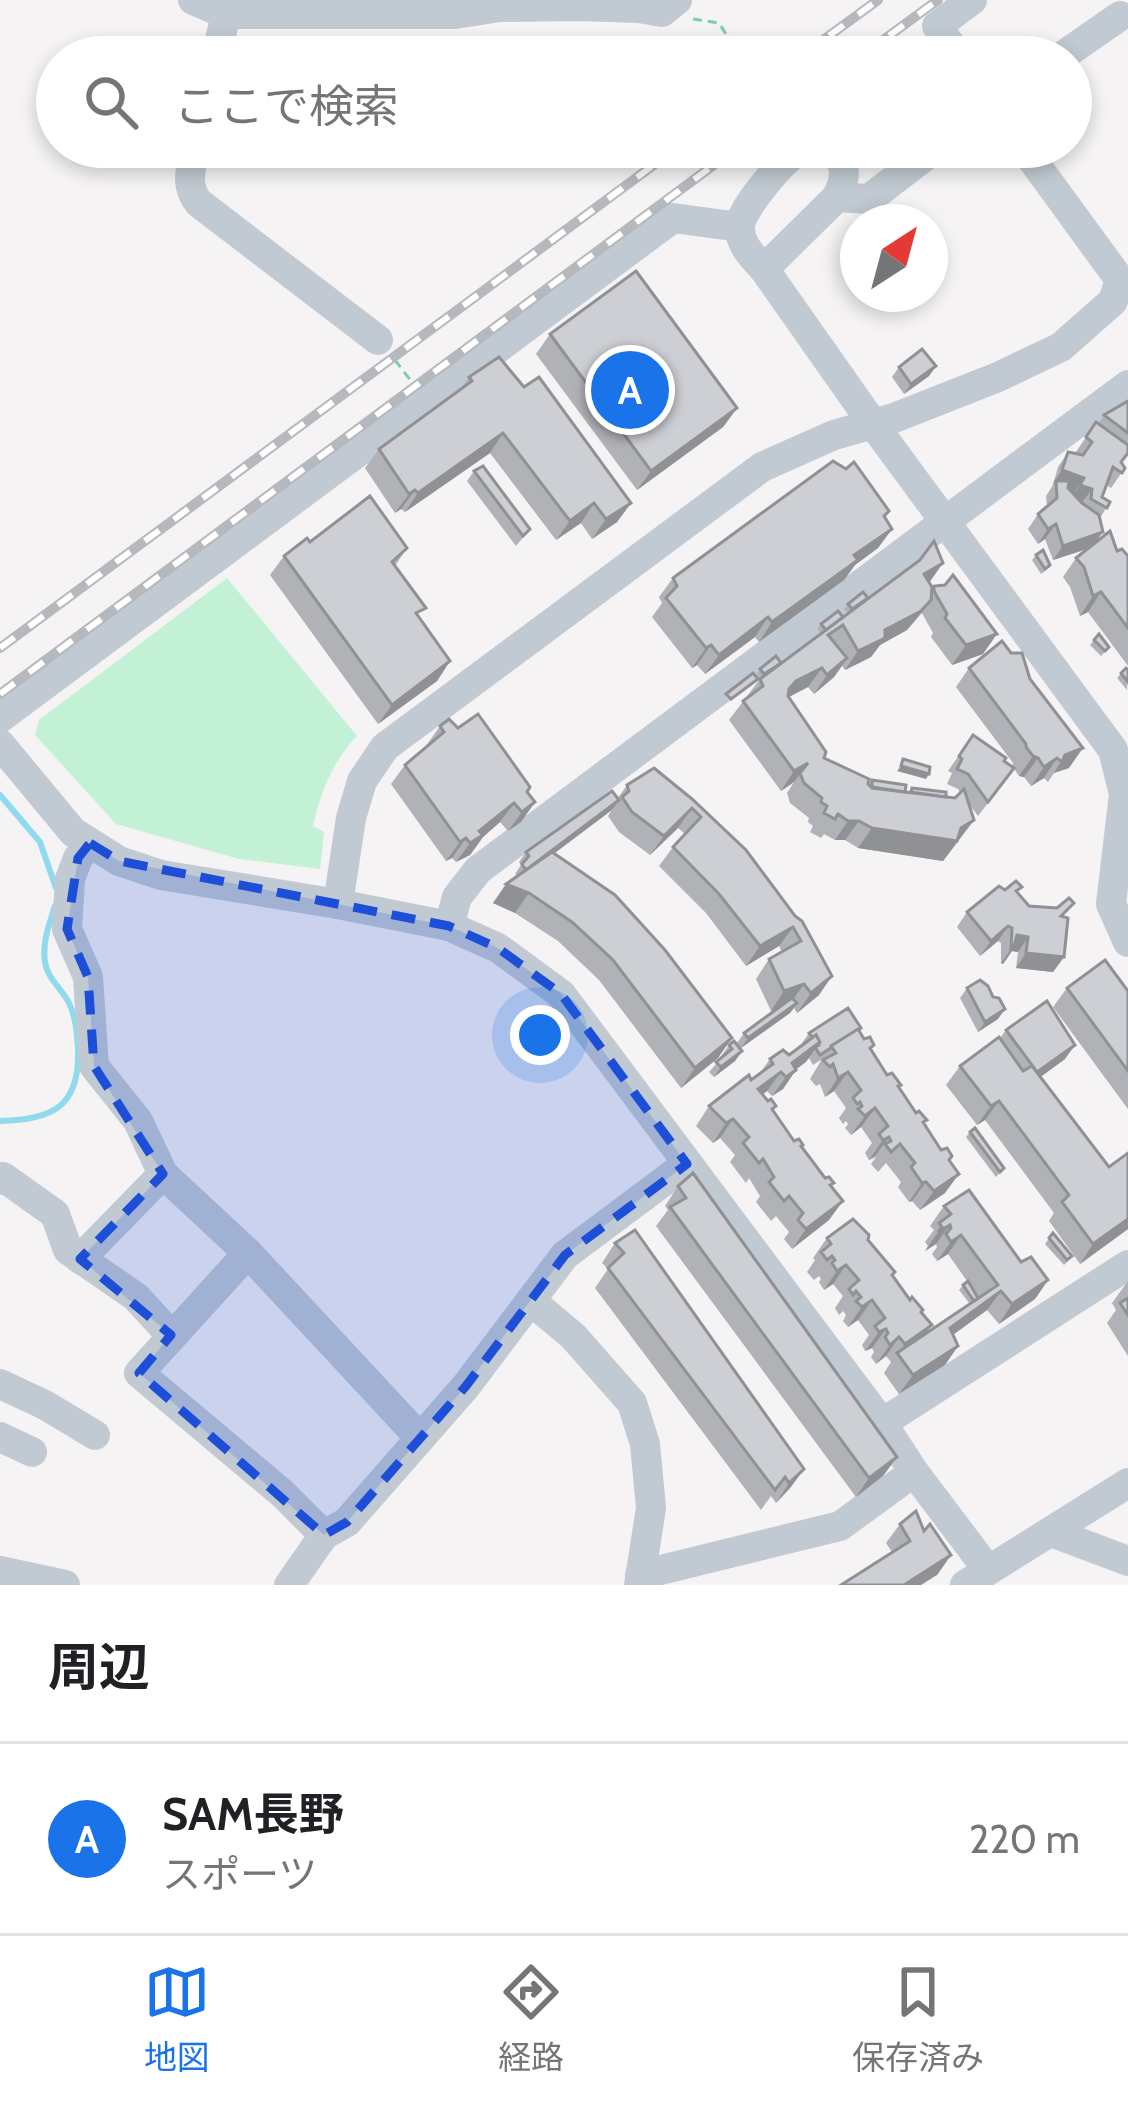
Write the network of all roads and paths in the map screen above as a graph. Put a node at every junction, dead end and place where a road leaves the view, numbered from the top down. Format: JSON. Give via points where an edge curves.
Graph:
{"nodes":[{"id":1,"x":193,"y":0,"type":"edge"},
{"id":2,"x":677,"y":0,"type":"edge"},
{"id":3,"x":972,"y":0,"type":"edge"},
{"id":4,"x":226,"y":14,"type":"junction"},
{"id":5,"x":1119,"y":15,"type":"edge"},
{"id":6,"x":718,"y":23,"type":"dead end"},
{"id":7,"x":221,"y":36,"type":"edge"},
{"id":8,"x":727,"y":36,"type":"edge"},
{"id":9,"x":945,"y":36,"type":"edge"},
{"id":10,"x":1090,"y":36,"type":"edge"},
{"id":11,"x":192,"y":168,"type":"edge"},
{"id":12,"x":780,"y":168,"type":"edge"},
{"id":13,"x":846,"y":168,"type":"edge"},
{"id":14,"x":911,"y":168,"type":"edge"},
{"id":15,"x":1037,"y":168,"type":"edge"},
{"id":16,"x":837,"y":196,"type":"junction"},
{"id":17,"x":740,"y":227,"type":"junction"},
{"id":18,"x":764,"y":269,"type":"junction"},
{"id":19,"x":1122,"y":294,"type":"edge"},
{"id":20,"x":378,"y":340,"type":"joint"},
{"id":21,"x":1128,"y":386,"type":"edge"},
{"id":22,"x":428,"y":402,"type":"junction"},
{"id":23,"x":873,"y":424,"type":"junction"},
{"id":24,"x":945,"y":519,"type":"junction"},
{"id":25,"x":0,"y":718,"type":"edge"},
{"id":26,"x":0,"y":744,"type":"edge"},
{"id":27,"x":90,"y":842,"type":"junction"},
{"id":28,"x":338,"y":904,"type":"junction"},
{"id":29,"x":449,"y":926,"type":"junction"},
{"id":30,"x":1128,"y":942,"type":"edge"},
{"id":31,"x":687,"y":1164,"type":"junction"},
{"id":32,"x":163,"y":1174,"type":"junction"},
{"id":33,"x":0,"y":1180,"type":"edge"},
{"id":34,"x":248,"y":1253,"type":"junction"},
{"id":35,"x":80,"y":1259,"type":"junction"},
{"id":36,"x":1128,"y":1265,"type":"edge"},
{"id":37,"x":531,"y":1300,"type":"junction"},
{"id":38,"x":171,"y":1335,"type":"junction"},
{"id":39,"x":0,"y":1384,"type":"edge"},
{"id":40,"x":882,"y":1424,"type":"junction"},
{"id":41,"x":94,"y":1435,"type":"dead end"},
{"id":42,"x":0,"y":1437,"type":"edge"},
{"id":43,"x":420,"y":1438,"type":"junction"},
{"id":44,"x":32,"y":1452,"type":"dead end"},
{"id":45,"x":914,"y":1472,"type":"junction"},
{"id":46,"x":1128,"y":1483,"type":"edge"},
{"id":47,"x":1051,"y":1532,"type":"junction"},
{"id":48,"x":324,"y":1535,"type":"junction"},
{"id":49,"x":1128,"y":1561,"type":"edge"},
{"id":50,"x":0,"y":1571,"type":"edge"},
{"id":51,"x":976,"y":1578,"type":"edge"},
{"id":52,"x":639,"y":1580,"type":"edge"},
{"id":53,"x":65,"y":1585,"type":"edge"},
{"id":54,"x":290,"y":1585,"type":"edge"}],
"edges":[{"from":1,"to":4,"type":"street"},
{"from":2,"to":4,"type":"street","via":[[662,13],[559,6]]},
{"from":3,"to":9,"type":"street","via":[[938,26]]},
{"from":4,"to":7,"type":"street"},
{"from":5,"to":10,"type":"street"},
{"from":6,"to":8,"type":"path"},
{"from":11,"to":20,"type":"street","via":[[191,194],[199,203]]},
{"from":12,"to":17,"type":"street"},
{"from":13,"to":16,"type":"street"},
{"from":14,"to":16,"type":"street","via":[[869,200]]},
{"from":15,"to":19,"type":"street"},
{"from":16,"to":18,"type":"street"},
{"from":17,"to":18,"type":"street","via":[[745,248]]},
{"from":17,"to":22,"type":"street","via":[[673,218]]},
{"from":18,"to":23,"type":"street"},
{"from":19,"to":23,"type":"street","via":[[1060,347]]},
{"from":20,"to":22,"type":"path"},
{"from":21,"to":24,"type":"street"},
{"from":22,"to":25,"type":"street"},
{"from":23,"to":24,"type":"street"},
{"from":23,"to":28,"type":"street","via":[[762,467],[385,747],[362,781]]},
{"from":24,"to":29,"type":"street","via":[[478,870]]},
{"from":24,"to":30,"type":"street","via":[[1113,750],[1124,794],[1111,904]]},
{"from":26,"to":27,"type":"street"},
{"from":27,"to":28,"type":"street","via":[[161,874]]},
{"from":27,"to":32,"type":"street","via":[[70,879],[67,929],[88,977],[94,1066],[138,1121]]},
{"from":28,"to":29,"type":"street"},
{"from":29,"to":31,"type":"street","via":[[498,948],[561,994]]},
{"from":31,"to":37,"type":"street","via":[[565,1255]]},
{"from":31,"to":40,"type":"street"},
{"from":32,"to":34,"type":"street"},
{"from":32,"to":35,"type":"street"},
{"from":33,"to":35,"type":"street","via":[[55,1214],[68,1250]]},
{"from":34,"to":38,"type":"street"},
{"from":34,"to":43,"type":"street"},
{"from":35,"to":38,"type":"street","via":[[136,1297]]},
{"from":36,"to":40,"type":"street"},
{"from":37,"to":43,"type":"street"},
{"from":37,"to":52,"type":"street","via":[[632,1403],[649,1474]]},
{"from":38,"to":48,"type":"street","via":[[139,1373]]},
{"from":39,"to":41,"type":"street"},
{"from":40,"to":45,"type":"street"},
{"from":42,"to":44,"type":"street"},
{"from":43,"to":48,"type":"street","via":[[347,1522]]},
{"from":45,"to":51,"type":"street"},
{"from":45,"to":52,"type":"street","via":[[840,1526]]},
{"from":46,"to":47,"type":"street"},
{"from":47,"to":49,"type":"street"},
{"from":47,"to":51,"type":"street"},
{"from":48,"to":54,"type":"street"},
{"from":50,"to":53,"type":"street"}]}
